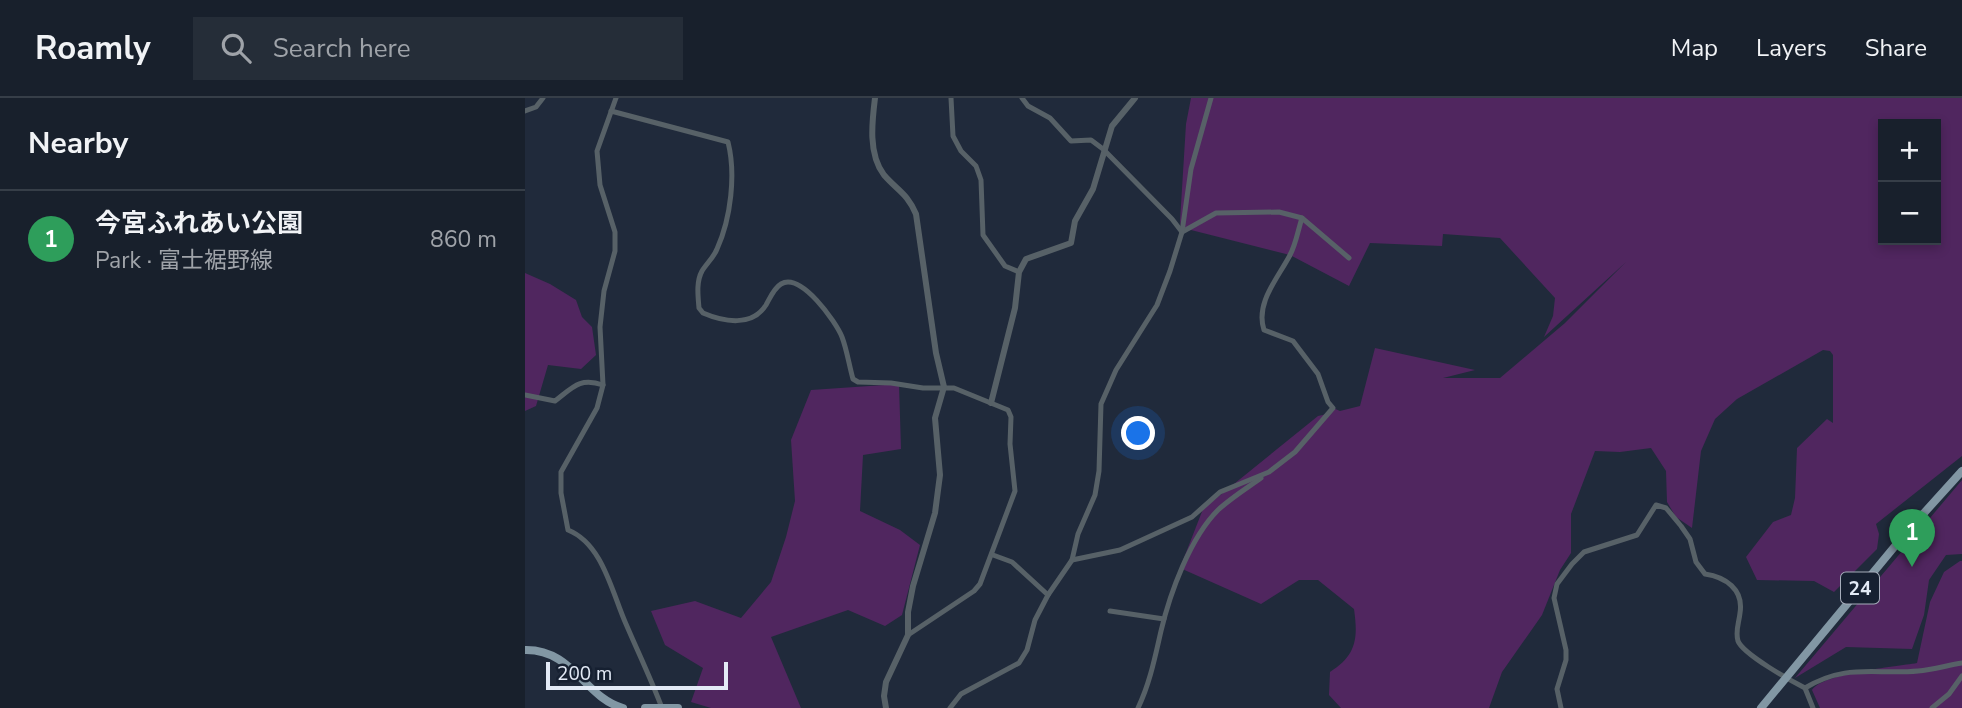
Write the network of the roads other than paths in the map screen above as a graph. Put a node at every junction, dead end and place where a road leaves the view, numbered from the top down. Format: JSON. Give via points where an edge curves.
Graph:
{"nodes":[{"id":1,"x":543,"y":98,"type":"edge"},
{"id":2,"x":616,"y":98,"type":"edge"},
{"id":3,"x":875,"y":98,"type":"edge"},
{"id":4,"x":951,"y":98,"type":"edge"},
{"id":5,"x":1022,"y":98,"type":"edge"},
{"id":6,"x":1135,"y":98,"type":"edge"},
{"id":7,"x":1211,"y":98,"type":"edge"},
{"id":8,"x":525,"y":111,"type":"edge"},
{"id":9,"x":611,"y":111,"type":"junction"},
{"id":10,"x":1104,"y":149,"type":"junction"},
{"id":11,"x":1302,"y":218,"type":"junction"},
{"id":12,"x":1182,"y":232,"type":"junction"},
{"id":13,"x":1349,"y":258,"type":"dead end"},
{"id":14,"x":1019,"y":272,"type":"junction"},
{"id":15,"x":603,"y":385,"type":"junction"},
{"id":16,"x":944,"y":387,"type":"junction"},
{"id":17,"x":525,"y":395,"type":"edge"},
{"id":18,"x":991,"y":403,"type":"junction"},
{"id":19,"x":1962,"y":471,"type":"edge"},
{"id":20,"x":1269,"y":472,"type":"junction"},
{"id":21,"x":993,"y":555,"type":"junction"},
{"id":22,"x":1072,"y":560,"type":"junction"},
{"id":23,"x":1048,"y":595,"type":"junction"},
{"id":24,"x":1110,"y":611,"type":"dead end"},
{"id":25,"x":1164,"y":619,"type":"junction"},
{"id":26,"x":908,"y":635,"type":"junction"},
{"id":27,"x":525,"y":650,"type":"edge"},
{"id":28,"x":1962,"y":663,"type":"edge"},
{"id":29,"x":1962,"y":676,"type":"edge"},
{"id":30,"x":1786,"y":678,"type":"junction"},
{"id":31,"x":1805,"y":688,"type":"junction"},
{"id":32,"x":662,"y":707,"type":"edge"},
{"id":33,"x":623,"y":708,"type":"edge"},
{"id":34,"x":645,"y":708,"type":"edge"},
{"id":35,"x":678,"y":708,"type":"edge"},
{"id":36,"x":886,"y":708,"type":"edge"},
{"id":37,"x":950,"y":708,"type":"edge"},
{"id":38,"x":1138,"y":708,"type":"edge"},
{"id":39,"x":1561,"y":708,"type":"edge"},
{"id":40,"x":1761,"y":708,"type":"edge"},
{"id":41,"x":1813,"y":708,"type":"edge"},
{"id":42,"x":1932,"y":708,"type":"edge"}],
"edges":[{"from":1,"to":8,"type":"street"},
{"from":2,"to":9,"type":"street"},
{"from":3,"to":16,"type":"street","via":[[873,144],[878,166],[909,199],[916,214]]},
{"from":4,"to":14,"type":"street","via":[[953,136],[981,180],[983,234],[1005,267]]},
{"from":5,"to":10,"type":"street","via":[[1071,141],[1091,140]]},
{"from":6,"to":10,"type":"street","via":[[1112,126]]},
{"from":7,"to":12,"type":"street","via":[[1191,169]]},
{"from":9,"to":15,"type":"street","via":[[597,151],[600,185],[615,232],[600,327]]},
{"from":9,"to":16,"type":"street","via":[[728,142],[732,166],[723,232],[698,284],[703,313],[749,321],[776,289],[789,282],[806,289],[830,318],[842,337],[853,379]]},
{"from":10,"to":12,"type":"street"},
{"from":10,"to":14,"type":"street","via":[[1071,243],[1026,258]]},
{"from":11,"to":12,"type":"street","via":[[1279,212],[1216,213]]},
{"from":11,"to":13,"type":"street"},
{"from":11,"to":20,"type":"street","via":[[1290,255],[1263,303],[1261,321],[1264,330],[1293,341],[1318,374],[1333,408],[1295,453]]},
{"from":12,"to":22,"type":"street","via":[[1157,305],[1101,404],[1095,495]]},
{"from":14,"to":18,"type":"street","via":[[1015,309]]},
{"from":15,"to":17,"type":"street","via":[[580,382],[555,401]]},
{"from":15,"to":32,"type":"street","via":[[597,408],[561,472],[561,494],[568,530],[581,536],[608,575]]},
{"from":16,"to":18,"type":"street"},
{"from":16,"to":26,"type":"street","via":[[935,418],[940,457],[935,513],[914,579]]},
{"from":18,"to":21,"type":"street","via":[[1008,410],[1011,417],[1015,491]]},
{"from":19,"to":30,"type":"main road","number":"24"},
{"from":20,"to":22,"type":"street","via":[[1220,492],[1192,517],[1120,550]]},
{"from":20,"to":25,"type":"street","via":[[1217,511],[1204,529],[1173,587]]},
{"from":21,"to":23,"type":"street","via":[[1012,562]]},
{"from":21,"to":26,"type":"street","via":[[974,590]]},
{"from":22,"to":23,"type":"street"},
{"from":23,"to":37,"type":"street","via":[[1019,663],[961,694]]},
{"from":24,"to":25,"type":"street"},
{"from":25,"to":38,"type":"street"},
{"from":26,"to":36,"type":"street","via":[[886,682]]},
{"from":27,"to":33,"type":"main road","via":[[564,662],[607,701]]},
{"from":28,"to":31,"type":"street","via":[[1918,671],[1832,674]]},
{"from":29,"to":42,"type":"street"},
{"from":30,"to":31,"type":"street"},
{"from":30,"to":39,"type":"street","via":[[1743,649],[1738,641],[1741,611],[1737,592],[1725,579],[1705,574],[1681,526],[1667,508],[1655,505],[1637,535],[1584,552],[1557,584],[1554,598],[1566,650],[1557,689]]},
{"from":30,"to":40,"type":"main road","number":"24"},
{"from":31,"to":41,"type":"street"},
{"from":32,"to":34,"type":"main road"},
{"from":32,"to":35,"type":"main road"}]}
